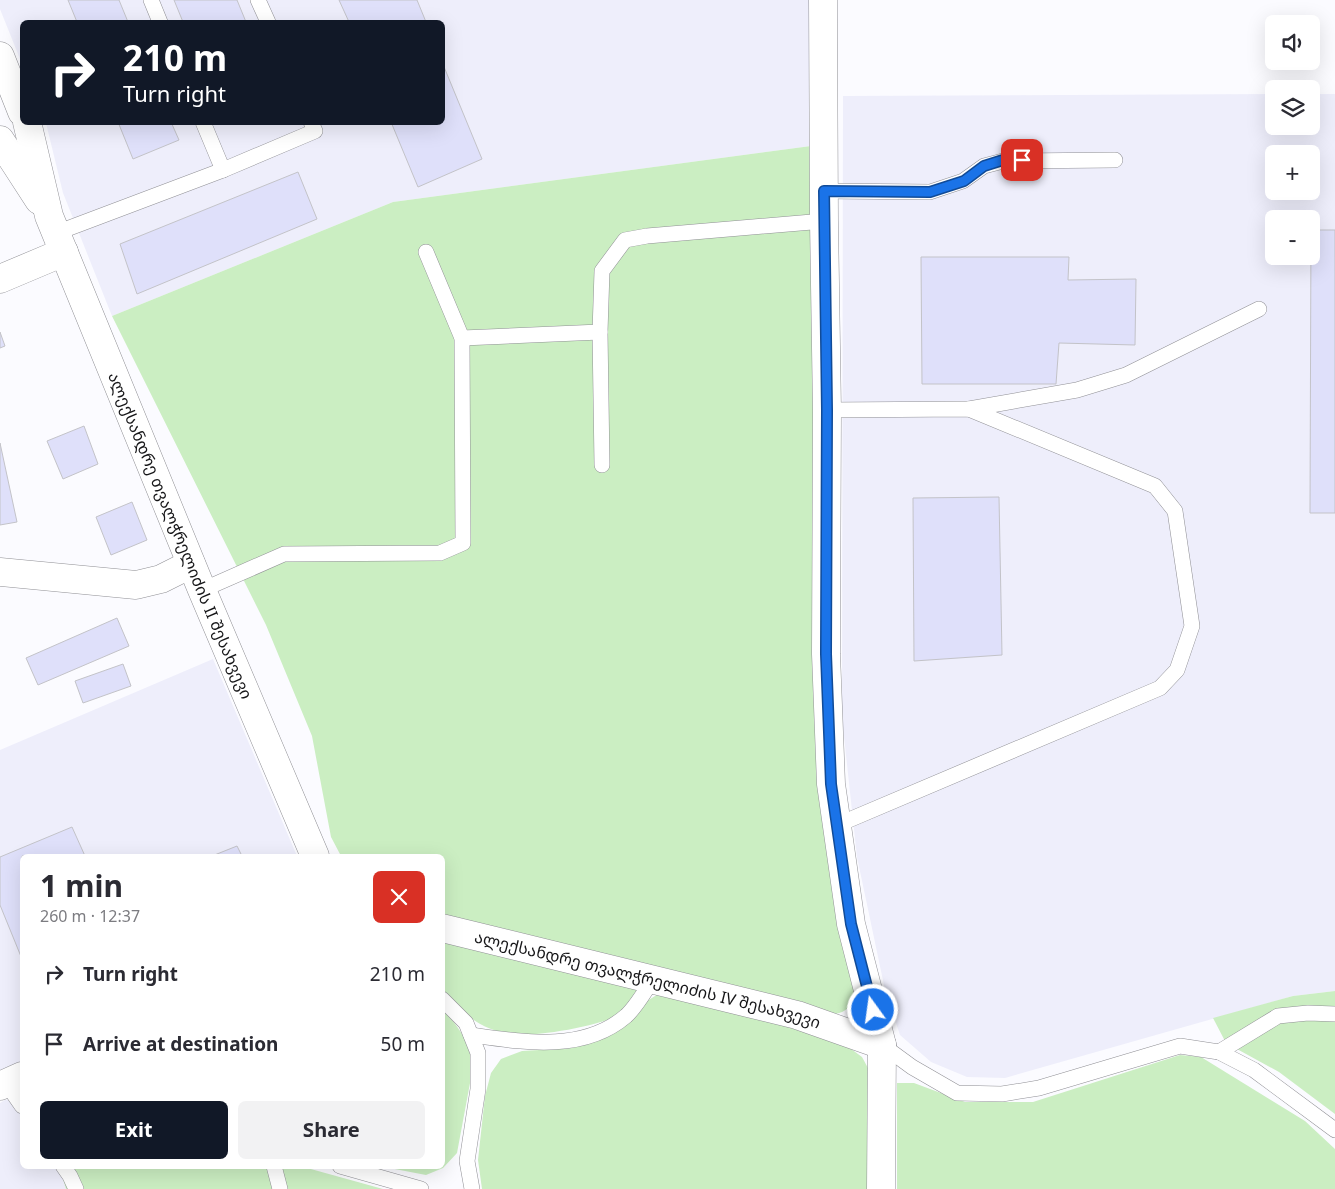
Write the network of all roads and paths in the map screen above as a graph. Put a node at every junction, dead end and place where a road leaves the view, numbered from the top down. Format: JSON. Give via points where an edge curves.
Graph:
{"nodes":[{"id":1,"x":151,"y":0,"type":"edge"},
{"id":2,"x":258,"y":0,"type":"edge"},
{"id":3,"x":823,"y":0,"type":"edge"},
{"id":4,"x":159,"y":20,"type":"edge"},
{"id":5,"x":267,"y":20,"type":"edge"},
{"id":6,"x":0,"y":56,"type":"edge"},
{"id":7,"x":20,"y":107,"type":"edge"},
{"id":8,"x":28,"y":125,"type":"edge"},
{"id":9,"x":204,"y":125,"type":"edge"},
{"id":10,"x":312,"y":125,"type":"edge"},
{"id":11,"x":0,"y":140,"type":"edge"},
{"id":12,"x":1115,"y":160,"type":"dead end"},
{"id":13,"x":223,"y":170,"type":"junction"},
{"id":14,"x":824,"y":191,"type":"junction"},
{"id":15,"x":824,"y":221,"type":"junction"},
{"id":16,"x":56,"y":234,"type":"junction"},
{"id":17,"x":426,"y":252,"type":"dead end"},
{"id":18,"x":0,"y":279,"type":"edge"},
{"id":19,"x":1259,"y":309,"type":"dead end"},
{"id":20,"x":600,"y":332,"type":"junction"},
{"id":21,"x":462,"y":338,"type":"junction"},
{"id":22,"x":969,"y":409,"type":"junction"},
{"id":23,"x":827,"y":410,"type":"junction"},
{"id":24,"x":602,"y":465,"type":"dead end"},
{"id":25,"x":191,"y":564,"type":"junction"},
{"id":26,"x":0,"y":572,"type":"edge"},
{"id":27,"x":202,"y":590,"type":"junction"},
{"id":28,"x":837,"y":825,"type":"junction"},
{"id":29,"x":314,"y":854,"type":"edge"},
{"id":30,"x":445,"y":929,"type":"edge"},
{"id":31,"x":653,"y":979,"type":"junction"},
{"id":32,"x":445,"y":1003,"type":"edge"},
{"id":33,"x":1335,"y":1014,"type":"edge"},
{"id":34,"x":470,"y":1035,"type":"junction"},
{"id":35,"x":882,"y":1045,"type":"junction"},
{"id":36,"x":1219,"y":1052,"type":"junction"},
{"id":37,"x":13,"y":1084,"type":"edge"},
{"id":38,"x":20,"y":1101,"type":"edge"},
{"id":39,"x":1335,"y":1130,"type":"edge"},
{"id":40,"x":65,"y":1169,"type":"edge"},
{"id":41,"x":275,"y":1169,"type":"edge"},
{"id":42,"x":351,"y":1169,"type":"edge"},
{"id":43,"x":76,"y":1189,"type":"edge"},
{"id":44,"x":280,"y":1189,"type":"edge"},
{"id":45,"x":421,"y":1189,"type":"edge"},
{"id":46,"x":472,"y":1189,"type":"edge"},
{"id":47,"x":881,"y":1189,"type":"edge"}],
"edges":[{"from":1,"to":4,"type":"lane"},
{"from":2,"to":5,"type":"lane"},
{"from":3,"to":14,"type":"street"},
{"from":6,"to":7,"type":"street"},
{"from":8,"to":16,"type":"street","name":"ალექსანდრე თვალჭრელიძის II შესახვევი"},
{"from":9,"to":13,"type":"lane"},
{"from":10,"to":13,"type":"lane","via":[[315,131]]},
{"from":11,"to":16,"type":"street","name":"ალექსანდრე თვალჭრელიძის II შესახვევი"},
{"from":12,"to":14,"type":"lane","via":[[1003,160],[984,166],[964,181],[930,192]]},
{"from":13,"to":16,"type":"lane"},
{"from":14,"to":15,"type":"street"},
{"from":15,"to":20,"type":"lane","via":[[624,240],[602,271]]},
{"from":15,"to":23,"type":"street"},
{"from":16,"to":18,"type":"street"},
{"from":16,"to":25,"type":"street","name":"ალექსანდრე თვალჭრელიძის II შესახვევი"},
{"from":17,"to":21,"type":"lane"},
{"from":19,"to":22,"type":"lane","via":[[1126,375],[1077,390]]},
{"from":20,"to":21,"type":"lane"},
{"from":20,"to":24,"type":"lane"},
{"from":21,"to":27,"type":"lane","via":[[463,543],[440,553],[284,554]]},
{"from":22,"to":23,"type":"lane"},
{"from":22,"to":28,"type":"lane","via":[[1155,486],[1175,511],[1192,626],[1177,670],[1160,688]]},
{"from":23,"to":28,"type":"street","via":[[826,654],[831,784]]},
{"from":25,"to":26,"type":"street","via":[[161,579],[136,585]]},
{"from":25,"to":27,"type":"street","name":"ალექსანდრე თვალჭრელიძის II შესახვევი"},
{"from":27,"to":29,"type":"street","name":"ალექსანდრე თვალჭრელიძის II შესახვევი"},
{"from":28,"to":35,"type":"street","via":[[851,924]]},
{"from":30,"to":31,"type":"street","name":"ალექსანდრე თვალჭრელიძის IV შესახვევი"},
{"from":31,"to":34,"type":"lane","via":[[628,1015],[608,1030],[575,1041],[518,1042]]},
{"from":31,"to":35,"type":"street","name":"ალექსანდრე თვალჭრელიძის IV შესახვევი","via":[[797,1014]]},
{"from":32,"to":34,"type":"lane","via":[[466,1023]]},
{"from":33,"to":36,"type":"lane","via":[[1278,1016]]},
{"from":34,"to":46,"type":"lane","via":[[478,1053],[478,1089],[468,1161]]},
{"from":35,"to":36,"type":"lane","via":[[957,1093],[1002,1094],[1039,1088],[1180,1046]]},
{"from":35,"to":47,"type":"street"},
{"from":36,"to":39,"type":"lane","via":[[1254,1070]]},
{"from":37,"to":38,"type":"lane"},
{"from":40,"to":43,"type":"lane"},
{"from":41,"to":44,"type":"lane"},
{"from":42,"to":45,"type":"lane"}]}
